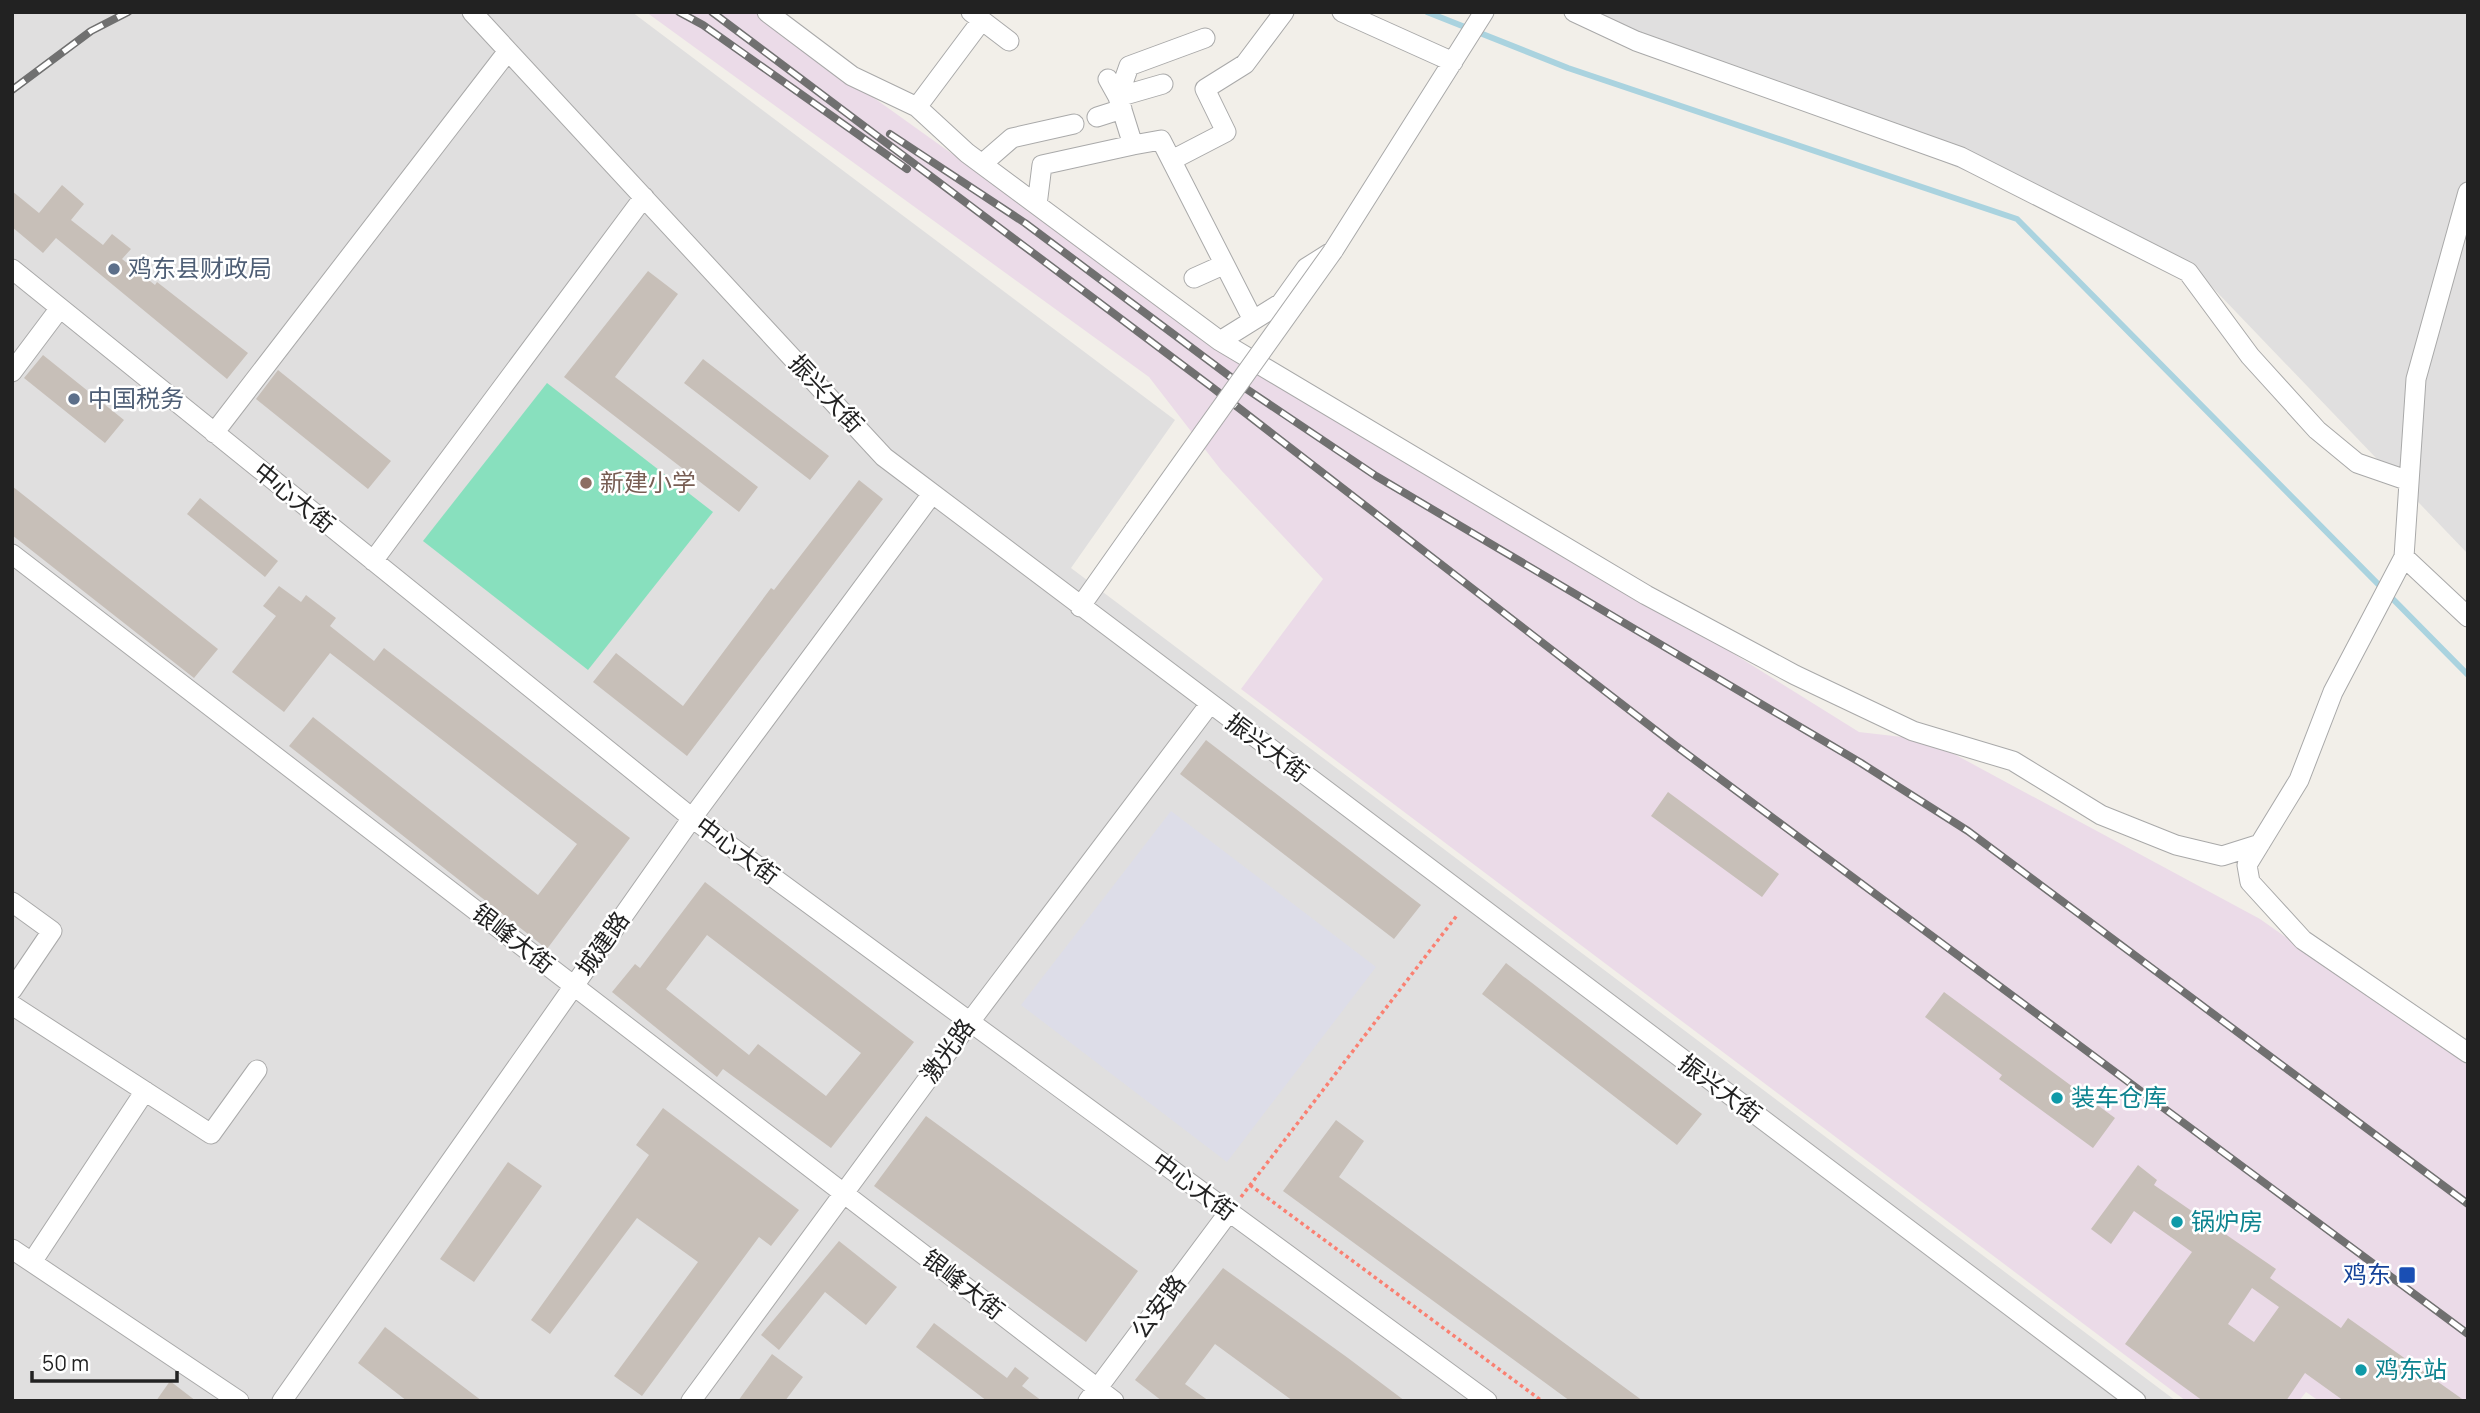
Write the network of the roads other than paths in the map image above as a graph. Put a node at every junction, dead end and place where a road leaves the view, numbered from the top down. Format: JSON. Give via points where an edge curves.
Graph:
{"nodes":[{"id":1,"x":472,"y":12,"type":"edge"},
{"id":2,"x":767,"y":12,"type":"edge"},
{"id":3,"x":1284,"y":12,"type":"edge"},
{"id":4,"x":1342,"y":12,"type":"edge"},
{"id":5,"x":1574,"y":12,"type":"edge"},
{"id":6,"x":976,"y":16,"type":"edge"},
{"id":7,"x":1477,"y":24,"type":"edge"},
{"id":8,"x":1205,"y":38,"type":"dead end"},
{"id":9,"x":1009,"y":41,"type":"dead end"},
{"id":10,"x":509,"y":51,"type":"junction"},
{"id":11,"x":1453,"y":62,"type":"junction"},
{"id":12,"x":1108,"y":79,"type":"dead end"},
{"id":13,"x":1163,"y":84,"type":"dead end"},
{"id":14,"x":1120,"y":103,"type":"junction"},
{"id":15,"x":917,"y":107,"type":"junction"},
{"id":16,"x":1097,"y":117,"type":"dead end"},
{"id":17,"x":1074,"y":124,"type":"dead end"},
{"id":18,"x":1133,"y":145,"type":"junction"},
{"id":19,"x":1172,"y":160,"type":"junction"},
{"id":20,"x":982,"y":164,"type":"junction"},
{"id":21,"x":2468,"y":192,"type":"edge"},
{"id":22,"x":644,"y":197,"type":"junction"},
{"id":23,"x":1037,"y":205,"type":"junction"},
{"id":24,"x":1333,"y":251,"type":"junction"},
{"id":25,"x":1223,"y":265,"type":"junction"},
{"id":26,"x":12,"y":269,"type":"edge"},
{"id":27,"x":1194,"y":278,"type":"dead end"},
{"id":28,"x":60,"y":307,"type":"junction"},
{"id":29,"x":1253,"y":320,"type":"junction"},
{"id":30,"x":1220,"y":341,"type":"junction"},
{"id":31,"x":12,"y":372,"type":"edge"},
{"id":32,"x":214,"y":433,"type":"junction"},
{"id":33,"x":2409,"y":481,"type":"junction"},
{"id":34,"x":932,"y":494,"type":"junction"},
{"id":35,"x":12,"y":554,"type":"edge"},
{"id":36,"x":373,"y":561,"type":"junction"},
{"id":37,"x":2400,"y":563,"type":"junction"},
{"id":38,"x":1080,"y":607,"type":"junction"},
{"id":39,"x":2468,"y":617,"type":"edge"},
{"id":40,"x":1209,"y":705,"type":"junction"},
{"id":41,"x":692,"y":818,"type":"junction"},
{"id":42,"x":2260,"y":844,"type":"junction"},
{"id":43,"x":12,"y":902,"type":"edge"},
{"id":44,"x":574,"y":986,"type":"junction"},
{"id":45,"x":12,"y":990,"type":"edge"},
{"id":46,"x":12,"y":1005,"type":"edge"},
{"id":47,"x":970,"y":1023,"type":"junction"},
{"id":48,"x":2468,"y":1053,"type":"edge"},
{"id":49,"x":257,"y":1070,"type":"dead end"},
{"id":50,"x":145,"y":1091,"type":"junction"},
{"id":51,"x":844,"y":1193,"type":"junction"},
{"id":52,"x":1229,"y":1212,"type":"junction"},
{"id":53,"x":12,"y":1249,"type":"edge"},
{"id":54,"x":32,"y":1262,"type":"junction"},
{"id":55,"x":1093,"y":1394,"type":"edge"},
{"id":56,"x":239,"y":1401,"type":"edge"},
{"id":57,"x":282,"y":1401,"type":"edge"},
{"id":58,"x":691,"y":1401,"type":"edge"},
{"id":59,"x":1114,"y":1401,"type":"edge"},
{"id":60,"x":1487,"y":1401,"type":"edge"},
{"id":61,"x":2136,"y":1401,"type":"edge"}],
"edges":[{"from":1,"to":10,"type":"street","name":"振兴大街"},
{"from":2,"to":15,"type":"street","via":[[852,76]]},
{"from":3,"to":19,"type":"street","via":[[1245,64],[1205,89],[1226,132]]},
{"from":4,"to":11,"type":"street"},
{"from":5,"to":33,"type":"street","via":[[1636,41],[1961,157],[2188,272],[2250,356],[2316,430],[2357,463]]},
{"from":6,"to":9,"type":"street"},
{"from":6,"to":15,"type":"street"},
{"from":7,"to":11,"type":"street"},
{"from":8,"to":14,"type":"street","via":[[1129,66]]},
{"from":10,"to":22,"type":"street","name":"振兴大街"},
{"from":10,"to":32,"type":"street"},
{"from":11,"to":24,"type":"street"},
{"from":12,"to":14,"type":"street"},
{"from":13,"to":14,"type":"street"},
{"from":14,"to":16,"type":"street"},
{"from":14,"to":18,"type":"street"},
{"from":15,"to":20,"type":"street"},
{"from":17,"to":20,"type":"street","via":[[1012,138]]},
{"from":18,"to":19,"type":"street","via":[[1161,140]]},
{"from":18,"to":23,"type":"street","via":[[1042,165]]},
{"from":19,"to":25,"type":"street"},
{"from":20,"to":23,"type":"street"},
{"from":21,"to":33,"type":"street","via":[[2416,379]]},
{"from":22,"to":34,"type":"street","name":"振兴大街","via":[[884,457]]},
{"from":22,"to":36,"type":"street"},
{"from":23,"to":30,"type":"street"},
{"from":24,"to":29,"type":"street","via":[[1306,268],[1281,303]]},
{"from":24,"to":38,"type":"street","bridge":true},
{"from":25,"to":27,"type":"street"},
{"from":25,"to":29,"type":"street"},
{"from":26,"to":28,"type":"street","name":"中心大街"},
{"from":28,"to":31,"type":"street"},
{"from":28,"to":32,"type":"street","name":"中心大街"},
{"from":29,"to":30,"type":"street"},
{"from":30,"to":42,"type":"street","via":[[1646,595],[1795,675],[1913,731],[2013,761],[2101,815],[2176,845],[2222,856]]},
{"from":32,"to":36,"type":"street","name":"中心大街"},
{"from":33,"to":37,"type":"street"},
{"from":34,"to":38,"type":"street","name":"振兴大街"},
{"from":34,"to":41,"type":"street","name":"城建路"},
{"from":35,"to":44,"type":"street","name":"银峰大街"},
{"from":36,"to":41,"type":"street","name":"中心大街"},
{"from":37,"to":39,"type":"street"},
{"from":37,"to":42,"type":"street","via":[[2333,692],[2299,780]]},
{"from":38,"to":40,"type":"street","name":"振兴大街"},
{"from":40,"to":47,"type":"street","name":"激光路"},
{"from":40,"to":61,"type":"street","name":"振兴大街"},
{"from":41,"to":44,"type":"street","name":"城建路"},
{"from":41,"to":47,"type":"street","name":"中心大街"},
{"from":42,"to":48,"type":"street","via":[[2247,865],[2250,882],[2303,940]]},
{"from":43,"to":45,"type":"street","via":[[52,931]]},
{"from":44,"to":51,"type":"street","name":"银峰大街"},
{"from":44,"to":57,"type":"street","name":"城建路"},
{"from":46,"to":50,"type":"street"},
{"from":47,"to":51,"type":"street","name":"激光路"},
{"from":47,"to":52,"type":"street","name":"中心大街"},
{"from":49,"to":50,"type":"street","via":[[211,1134]]},
{"from":50,"to":54,"type":"street"},
{"from":51,"to":55,"type":"street","name":"银峰大街"},
{"from":51,"to":58,"type":"street","name":"激光路"},
{"from":52,"to":55,"type":"street","name":"公安路"},
{"from":52,"to":60,"type":"street","name":"中心大街"},
{"from":53,"to":54,"type":"street"},
{"from":54,"to":56,"type":"street"},
{"from":55,"to":59,"type":"street","name":"银峰大街"}]}
